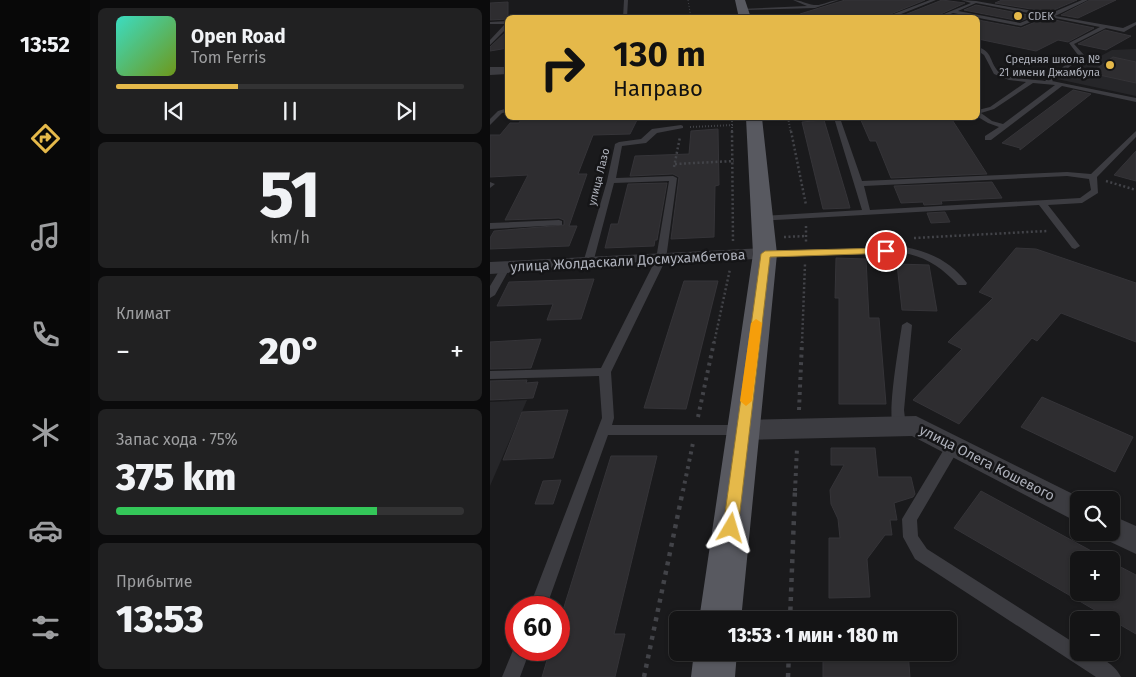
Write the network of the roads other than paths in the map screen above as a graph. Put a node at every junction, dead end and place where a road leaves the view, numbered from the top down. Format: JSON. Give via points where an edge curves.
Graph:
{"nodes":[{"id":1,"x":626,"y":0,"type":"edge"},
{"id":2,"x":795,"y":0,"type":"edge"},
{"id":3,"x":837,"y":0,"type":"edge"},
{"id":4,"x":934,"y":0,"type":"edge"},
{"id":5,"x":963,"y":0,"type":"edge"},
{"id":6,"x":995,"y":0,"type":"edge"},
{"id":7,"x":1086,"y":0,"type":"edge"},
{"id":8,"x":976,"y":2,"type":"junction"},
{"id":9,"x":984,"y":4,"type":"junction"},
{"id":10,"x":815,"y":7,"type":"junction"},
{"id":11,"x":742,"y":9,"type":"edge"},
{"id":12,"x":950,"y":12,"type":"junction"},
{"id":13,"x":625,"y":15,"type":"edge"},
{"id":14,"x":893,"y":15,"type":"edge"},
{"id":15,"x":943,"y":15,"type":"edge"},
{"id":16,"x":966,"y":15,"type":"edge"},
{"id":17,"x":1047,"y":16,"type":"junction"},
{"id":18,"x":980,"y":17,"type":"edge"},
{"id":19,"x":490,"y":23,"type":"edge"},
{"id":20,"x":505,"y":23,"type":"edge"},
{"id":21,"x":1136,"y":23,"type":"edge"},
{"id":22,"x":505,"y":26,"type":"edge"},
{"id":23,"x":1104,"y":27,"type":"junction"},
{"id":24,"x":1124,"y":30,"type":"junction"},
{"id":25,"x":505,"y":33,"type":"edge"},
{"id":26,"x":1136,"y":33,"type":"edge"},
{"id":27,"x":498,"y":34,"type":"junction"},
{"id":28,"x":491,"y":41,"type":"edge"},
{"id":29,"x":980,"y":50,"type":"edge"},
{"id":30,"x":505,"y":70,"type":"edge"},
{"id":31,"x":490,"y":71,"type":"edge"},
{"id":32,"x":1031,"y":82,"type":"junction"},
{"id":33,"x":1047,"y":82,"type":"junction"},
{"id":34,"x":1062,"y":84,"type":"junction"},
{"id":35,"x":1136,"y":100,"type":"edge"},
{"id":36,"x":505,"y":111,"type":"edge"},
{"id":37,"x":980,"y":112,"type":"edge"},
{"id":38,"x":980,"y":114,"type":"edge"},
{"id":39,"x":838,"y":120,"type":"edge"},
{"id":40,"x":754,"y":121,"type":"edge"},
{"id":41,"x":490,"y":123,"type":"edge"},
{"id":42,"x":1004,"y":126,"type":"junction"},
{"id":43,"x":681,"y":127,"type":"road end"},
{"id":44,"x":1136,"y":133,"type":"edge"},
{"id":45,"x":988,"y":138,"type":"dead end"},
{"id":46,"x":1093,"y":178,"type":"junction"},
{"id":47,"x":611,"y":180,"type":"junction"},
{"id":48,"x":859,"y":184,"type":"junction"},
{"id":49,"x":1042,"y":203,"type":"junction"},
{"id":50,"x":867,"y":213,"type":"junction"},
{"id":51,"x":761,"y":219,"type":"junction"},
{"id":52,"x":559,"y":223,"type":"dead end"},
{"id":53,"x":490,"y":226,"type":"edge"},
{"id":54,"x":1076,"y":246,"type":"dead end"},
{"id":55,"x":765,"y":254,"type":"junction"},
{"id":56,"x":661,"y":259,"type":"junction"},
{"id":57,"x":588,"y":263,"type":"junction"},
{"id":58,"x":497,"y":268,"type":"edge"},
{"id":59,"x":962,"y":283,"type":"dead end"},
{"id":60,"x":490,"y":295,"type":"edge"},
{"id":61,"x":908,"y":326,"type":"dead end"},
{"id":62,"x":605,"y":372,"type":"junction"},
{"id":63,"x":490,"y":376,"type":"edge"},
{"id":64,"x":899,"y":427,"type":"junction"},
{"id":65,"x":603,"y":430,"type":"junction"},
{"id":66,"x":742,"y":430,"type":"junction"},
{"id":67,"x":954,"y":445,"type":"junction"},
{"id":68,"x":1070,"y":506,"type":"edge"},
{"id":69,"x":1120,"y":533,"type":"edge"},
{"id":70,"x":1136,"y":541,"type":"edge"},
{"id":71,"x":541,"y":596,"type":"edge"},
{"id":72,"x":721,"y":611,"type":"edge"},
{"id":73,"x":517,"y":661,"type":"edge"},
{"id":74,"x":715,"y":661,"type":"edge"},
{"id":75,"x":511,"y":677,"type":"edge"},
{"id":76,"x":713,"y":677,"type":"edge"},
{"id":77,"x":1112,"y":677,"type":"edge"}],
"edges":[{"from":1,"to":13,"type":"lane"},
{"from":2,"to":10,"type":"lane"},
{"from":3,"to":10,"type":"lane"},
{"from":4,"to":14,"type":"lane"},
{"from":5,"to":8,"type":"lane"},
{"from":6,"to":9,"type":"lane"},
{"from":7,"to":17,"type":"lane"},
{"from":8,"to":9,"type":"lane"},
{"from":8,"to":12,"type":"lane"},
{"from":9,"to":17,"type":"lane"},
{"from":10,"to":11,"type":"lane"},
{"from":12,"to":15,"type":"lane"},
{"from":12,"to":16,"type":"lane"},
{"from":17,"to":18,"type":"lane","via":[[1021,25]]},
{"from":17,"to":23,"type":"lane"},
{"from":19,"to":20,"type":"lane"},
{"from":21,"to":24,"type":"lane"},
{"from":22,"to":27,"type":"lane"},
{"from":23,"to":24,"type":"lane"},
{"from":23,"to":33,"type":"lane","via":[[1071,44],[1081,55]]},
{"from":24,"to":26,"type":"lane"},
{"from":25,"to":27,"type":"lane"},
{"from":27,"to":28,"type":"lane"},
{"from":29,"to":32,"type":"lane","via":[[986,54],[996,73]]},
{"from":30,"to":31,"type":"street"},
{"from":32,"to":33,"type":"lane"},
{"from":32,"to":37,"type":"lane"},
{"from":33,"to":34,"type":"lane"},
{"from":34,"to":35,"type":"lane"},
{"from":34,"to":42,"type":"lane"},
{"from":36,"to":41,"type":"lane"},
{"from":38,"to":42,"type":"lane"},
{"from":39,"to":48,"type":"lane"},
{"from":40,"to":51,"type":"main road"},
{"from":42,"to":45,"type":"lane"},
{"from":43,"to":47,"type":"lane","name":"улица Лазо","via":[[655,131],[643,141],[619,144]]},
{"from":44,"to":46,"type":"lane"},
{"from":46,"to":48,"type":"lane","via":[[1067,174]]},
{"from":46,"to":49,"type":"lane","via":[[1096,191],[1082,200]]},
{"from":47,"to":56,"type":"lane","via":[[673,178]]},
{"from":47,"to":57,"type":"lane","name":"улица Лазо"},
{"from":48,"to":50,"type":"lane"},
{"from":49,"to":50,"type":"lane"},
{"from":49,"to":54,"type":"lane"},
{"from":50,"to":51,"type":"lane"},
{"from":51,"to":55,"type":"main road"},
{"from":52,"to":53,"type":"lane"},
{"from":55,"to":56,"type":"street","name":"улица Жолдаскали Досмухамбетова"},
{"from":55,"to":59,"type":"lane","via":[[905,250],[941,261]]},
{"from":55,"to":66,"type":"main road"},
{"from":56,"to":57,"type":"street","name":"улица Жолдаскали Досмухамбетова"},
{"from":56,"to":62,"type":"lane"},
{"from":57,"to":58,"type":"street","name":"улица Жолдаскали Досмухамбетова"},
{"from":58,"to":60,"type":"lane"},
{"from":61,"to":64,"type":"lane","via":[[898,410]]},
{"from":62,"to":63,"type":"lane"},
{"from":62,"to":65,"type":"lane","via":[[608,418]]},
{"from":64,"to":66,"type":"street","name":"улица Олега Кошевого"},
{"from":64,"to":67,"type":"street","name":"улица Олега Кошевого","via":[[916,426]]},
{"from":65,"to":66,"type":"lane"},
{"from":65,"to":71,"type":"lane"},
{"from":66,"to":72,"type":"main road"},
{"from":67,"to":68,"type":"street","name":"улица Олега Кошевого"},
{"from":67,"to":77,"type":"lane","via":[[909,519],[911,537],[921,554]]},
{"from":69,"to":70,"type":"street"},
{"from":73,"to":75,"type":"lane"},
{"from":74,"to":76,"type":"main road"}]}
